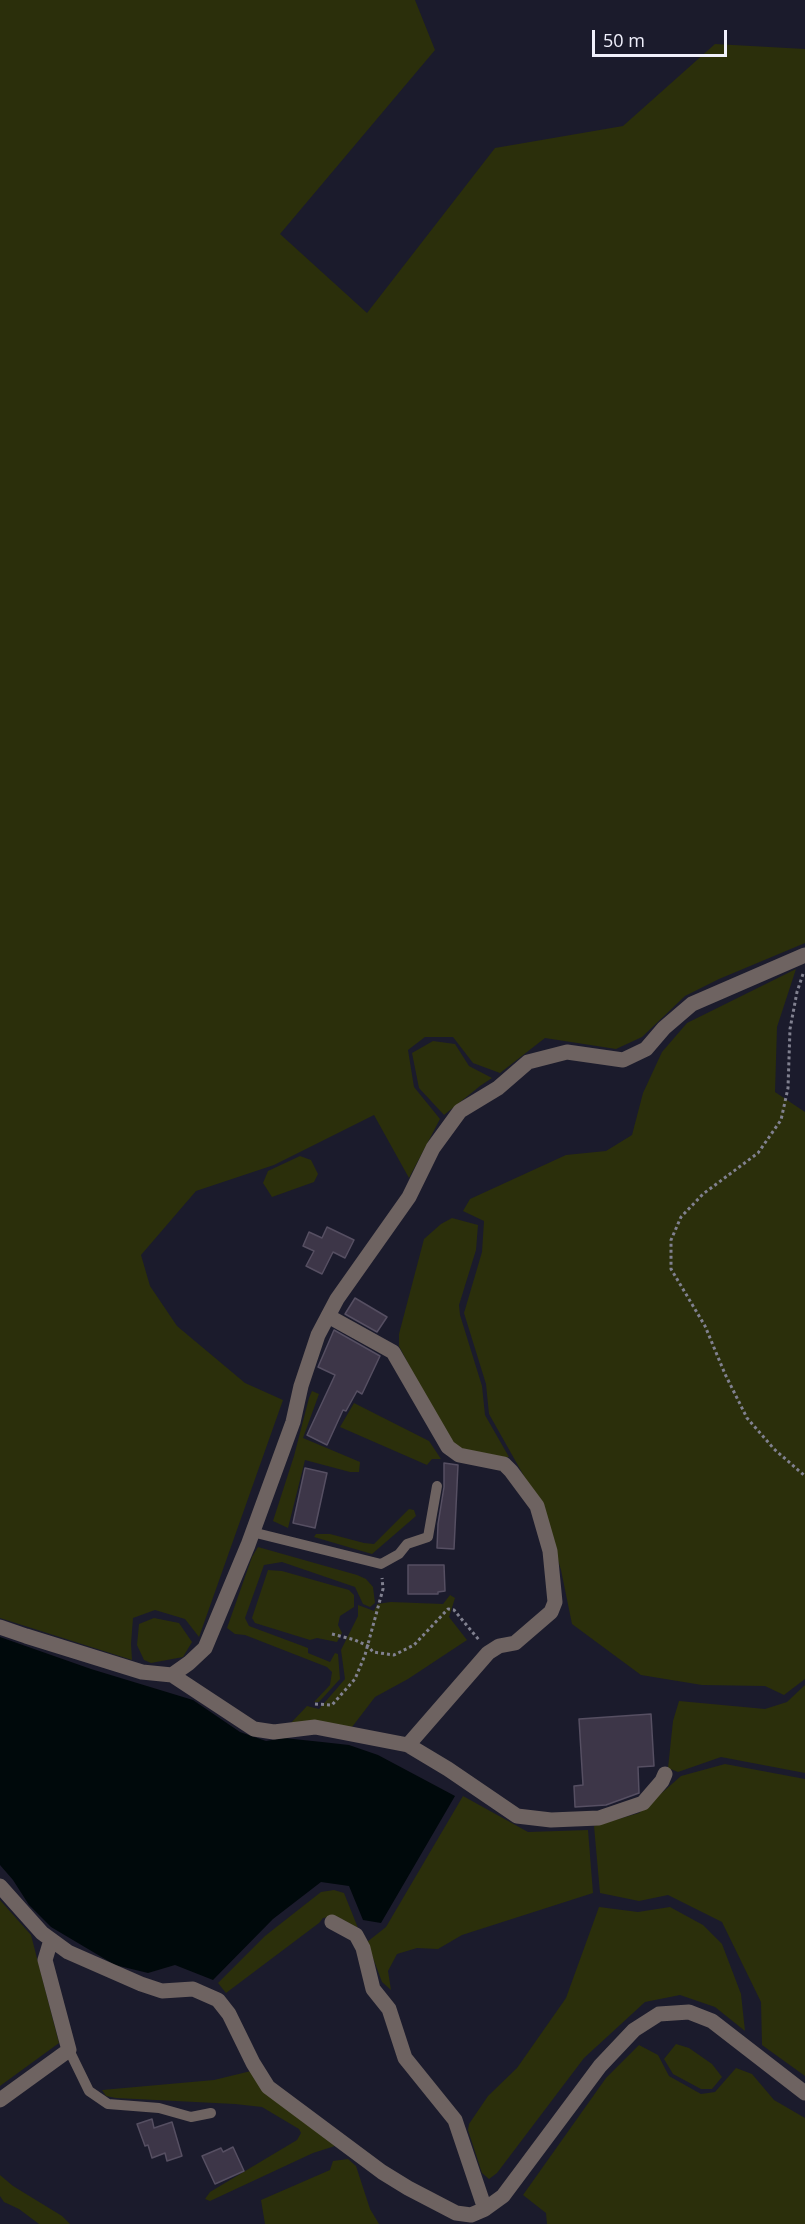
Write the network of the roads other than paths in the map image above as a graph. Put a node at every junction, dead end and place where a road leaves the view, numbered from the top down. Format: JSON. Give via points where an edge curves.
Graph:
{"nodes":[{"id":1,"x":805,"y":955,"type":"edge"},
{"id":2,"x":328,"y":1316,"type":"junction"},
{"id":3,"x":437,"y":1486,"type":"dead end"},
{"id":4,"x":252,"y":1532,"type":"junction"},
{"id":5,"x":0,"y":1627,"type":"edge"},
{"id":6,"x":172,"y":1675,"type":"junction"},
{"id":7,"x":408,"y":1745,"type":"junction"},
{"id":8,"x":665,"y":1774,"type":"dead end"},
{"id":9,"x":0,"y":1886,"type":"edge"},
{"id":10,"x":332,"y":1922,"type":"dead end"},
{"id":11,"x":51,"y":1940,"type":"junction"},
{"id":12,"x":69,"y":2050,"type":"junction"},
{"id":13,"x":805,"y":2093,"type":"edge"},
{"id":14,"x":0,"y":2100,"type":"edge"},
{"id":15,"x":211,"y":2113,"type":"dead end"},
{"id":16,"x":485,"y":2209,"type":"junction"}],
"edges":[{"from":1,"to":2,"type":"street","via":[[692,1004],[646,1048],[623,1060],[567,1052],[528,1062],[498,1088],[460,1111],[433,1148],[409,1197]]},
{"from":2,"to":4,"type":"street"},
{"from":2,"to":7,"type":"street","via":[[393,1352],[448,1447],[459,1455],[504,1464],[537,1506],[550,1551],[555,1602],[551,1612],[515,1643],[488,1653]]},
{"from":3,"to":4,"type":"lane","via":[[428,1537],[407,1544],[399,1554],[381,1564]]},
{"from":4,"to":6,"type":"street","via":[[205,1648]]},
{"from":5,"to":6,"type":"street","via":[[142,1672]]},
{"from":6,"to":7,"type":"street","via":[[254,1729],[274,1732],[315,1726]]},
{"from":7,"to":8,"type":"street","via":[[517,1816],[552,1820],[599,1818],[643,1803]]},
{"from":9,"to":11,"type":"street"},
{"from":10,"to":16,"type":"street","via":[[356,1935],[373,1989],[389,2009],[405,2058],[455,2120]]},
{"from":11,"to":12,"type":"street","via":[[45,1960]]},
{"from":11,"to":16,"type":"street","via":[[68,1952],[141,1984],[162,1991],[193,1989],[218,2000],[268,2087],[408,2188],[456,2212],[471,2215]]},
{"from":12,"to":14,"type":"street"},
{"from":12,"to":15,"type":"lane","via":[[89,2091],[108,2104],[159,2108],[191,2117]]},
{"from":13,"to":16,"type":"street","via":[[712,2021],[689,2012],[659,2014],[634,2030],[600,2066],[503,2196]]}]}
